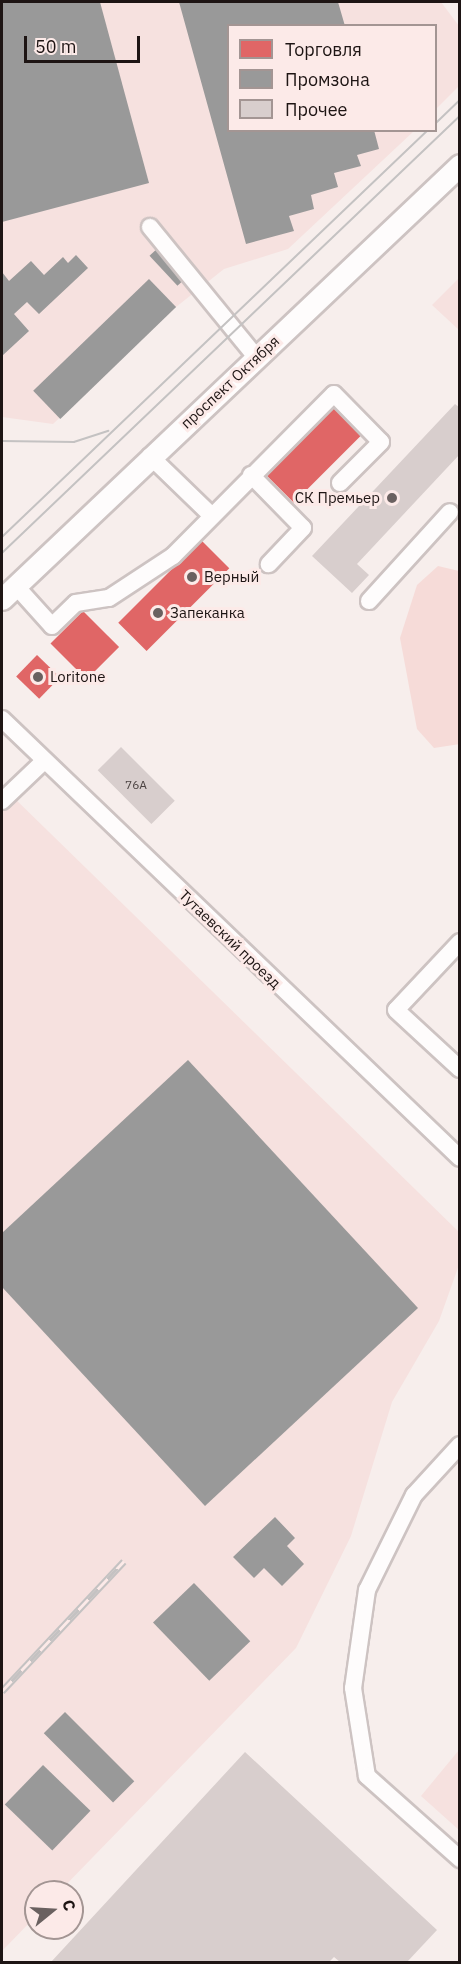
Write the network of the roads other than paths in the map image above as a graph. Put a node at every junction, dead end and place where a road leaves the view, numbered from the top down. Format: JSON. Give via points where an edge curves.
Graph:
{"nodes":[{"id":1,"x":459,"y":165,"type":"edge"},
{"id":2,"x":150,"y":227,"type":"dead end"},
{"id":3,"x":257,"y":358,"type":"junction"},
{"id":4,"x":150,"y":456,"type":"junction"},
{"id":5,"x":251,"y":475,"type":"junction"},
{"id":6,"x":340,"y":483,"type":"dead end"},
{"id":7,"x":456,"y":511,"type":"edge"},
{"id":8,"x":212,"y":516,"type":"junction"},
{"id":9,"x":269,"y":564,"type":"dead end"},
{"id":10,"x":8,"y":592,"type":"edge"},
{"id":11,"x":369,"y":602,"type":"dead end"},
{"id":12,"x":2,"y":719,"type":"edge"},
{"id":13,"x":44,"y":761,"type":"junction"},
{"id":14,"x":2,"y":801,"type":"edge"},
{"id":15,"x":459,"y":942,"type":"edge"},
{"id":16,"x":459,"y":1068,"type":"edge"},
{"id":17,"x":459,"y":1158,"type":"edge"},
{"id":18,"x":459,"y":1445,"type":"edge"},
{"id":19,"x":459,"y":1859,"type":"edge"}],
"edges":[{"from":1,"to":3,"type":"main road","name":"проспект Октября"},
{"from":2,"to":3,"type":"street"},
{"from":3,"to":4,"type":"main road","name":"проспект Октября"},
{"from":4,"to":8,"type":"street"},
{"from":4,"to":10,"type":"main road","name":"проспект Октября"},
{"from":5,"to":6,"type":"street","via":[[334,394],[381,442]]},
{"from":5,"to":8,"type":"street"},
{"from":5,"to":9,"type":"street","via":[[303,528]]},
{"from":7,"to":11,"type":"street"},
{"from":8,"to":10,"type":"street","via":[[173,556],[109,598],[76,603],[52,626]]},
{"from":12,"to":13,"type":"street","name":"Тутаевский проезд"},
{"from":13,"to":14,"type":"street"},
{"from":13,"to":17,"type":"street","name":"Тутаевский проезд"},
{"from":15,"to":16,"type":"street","via":[[396,1010]]},
{"from":18,"to":19,"type":"street","via":[[414,1495],[367,1590],[353,1688],[367,1776]]}]}
